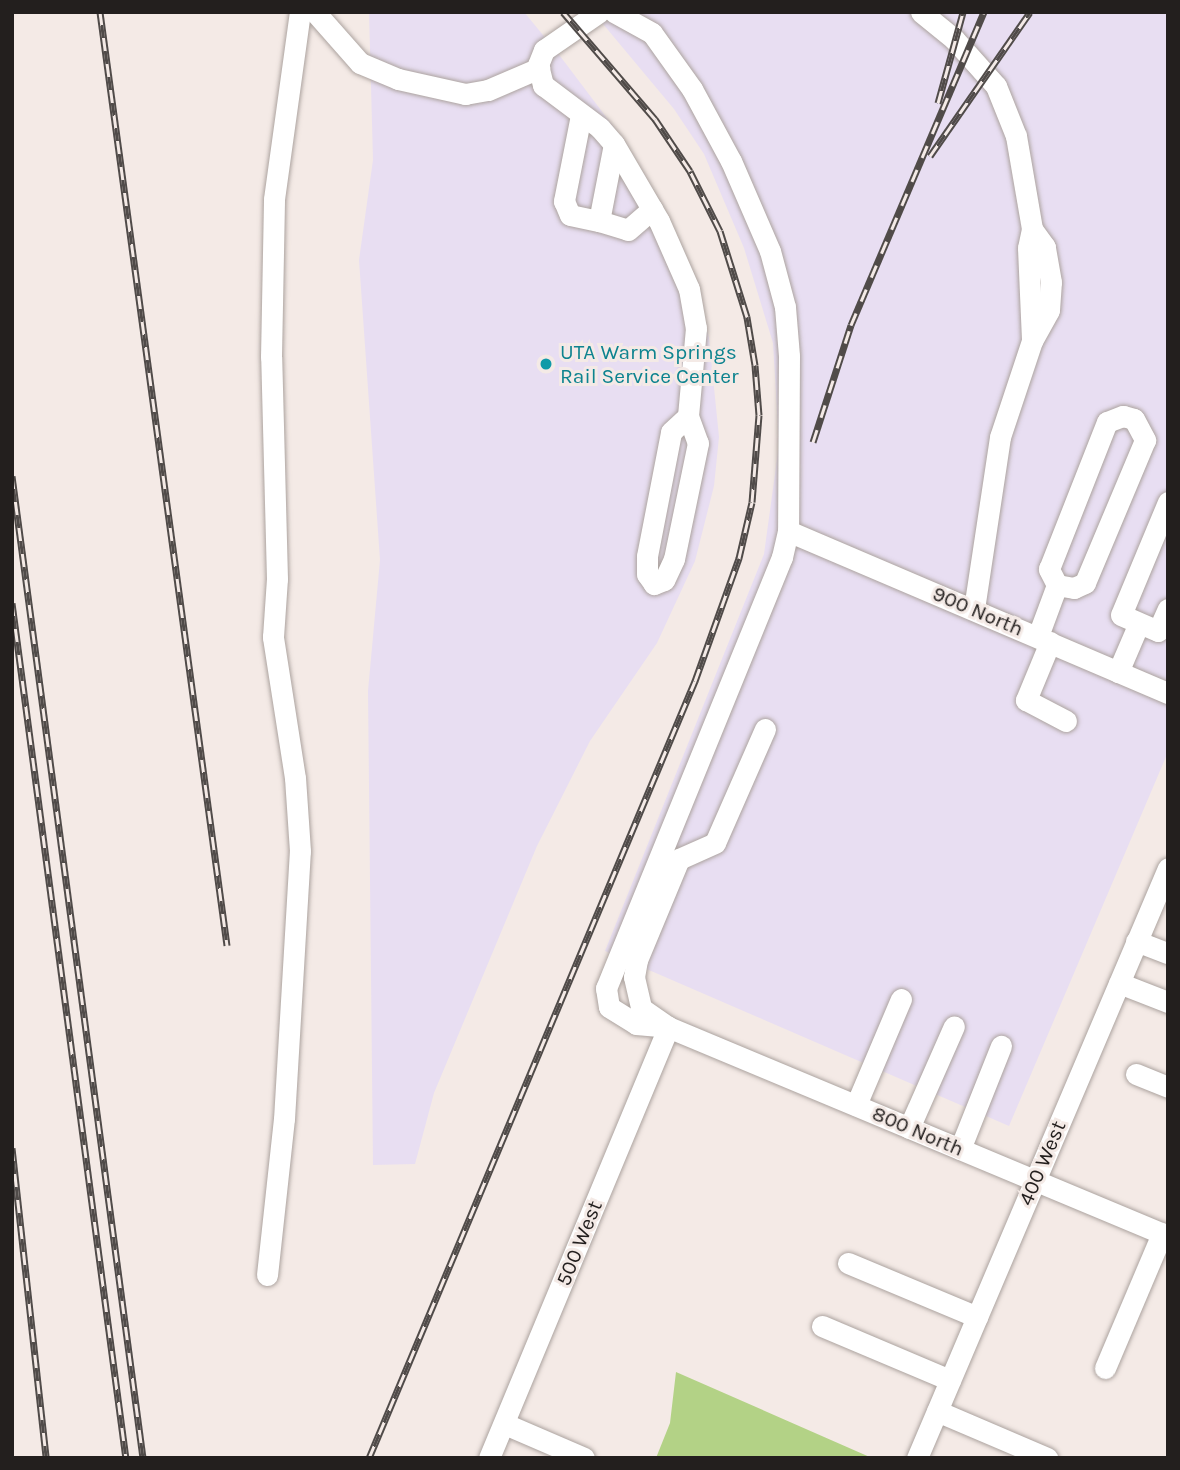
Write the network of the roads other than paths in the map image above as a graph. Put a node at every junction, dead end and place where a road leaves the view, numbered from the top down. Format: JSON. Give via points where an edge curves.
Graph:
{"nodes":[{"id":1,"x":300,"y":12,"type":"edge"},
{"id":2,"x":315,"y":12,"type":"edge"},
{"id":3,"x":599,"y":12,"type":"edge"},
{"id":4,"x":614,"y":12,"type":"edge"},
{"id":5,"x":921,"y":12,"type":"edge"},
{"id":6,"x":539,"y":68,"type":"junction"},
{"id":7,"x":581,"y":115,"type":"junction"},
{"id":8,"x":614,"y":144,"type":"junction"},
{"id":9,"x":652,"y":209,"type":"junction"},
{"id":10,"x":599,"y":221,"type":"junction"},
{"id":11,"x":688,"y":416,"type":"junction"},
{"id":12,"x":1168,"y":502,"type":"edge"},
{"id":13,"x":788,"y":531,"type":"junction"},
{"id":14,"x":1058,"y":585,"type":"junction"},
{"id":15,"x":974,"y":609,"type":"junction"},
{"id":16,"x":1168,"y":609,"type":"edge"},
{"id":17,"x":1139,"y":623,"type":"junction"},
{"id":18,"x":1044,"y":639,"type":"junction"},
{"id":19,"x":1118,"y":672,"type":"junction"},
{"id":20,"x":1168,"y":693,"type":"edge"},
{"id":21,"x":1066,"y":721,"type":"dead end"},
{"id":22,"x":765,"y":729,"type":"dead end"},
{"id":23,"x":1168,"y":868,"type":"edge"},
{"id":24,"x":1136,"y":941,"type":"junction"},
{"id":25,"x":1168,"y":953,"type":"edge"},
{"id":26,"x":1119,"y":983,"type":"junction"},
{"id":27,"x":901,"y":999,"type":"dead end"},
{"id":28,"x":1168,"y":1002,"type":"edge"},
{"id":29,"x":954,"y":1026,"type":"dead end"},
{"id":30,"x":667,"y":1027,"type":"junction"},
{"id":31,"x":1001,"y":1046,"type":"dead end"},
{"id":32,"x":1136,"y":1074,"type":"dead end"},
{"id":33,"x":1168,"y":1087,"type":"edge"},
{"id":34,"x":856,"y":1105,"type":"junction"},
{"id":35,"x":909,"y":1128,"type":"junction"},
{"id":36,"x":960,"y":1149,"type":"junction"},
{"id":37,"x":1034,"y":1180,"type":"junction"},
{"id":38,"x":1166,"y":1233,"type":"edge"},
{"id":39,"x":848,"y":1263,"type":"dead end"},
{"id":40,"x":267,"y":1275,"type":"dead end"},
{"id":41,"x":977,"y":1317,"type":"junction"},
{"id":42,"x":821,"y":1326,"type":"dead end"},
{"id":43,"x":1105,"y":1368,"type":"dead end"},
{"id":44,"x":950,"y":1380,"type":"junction"},
{"id":45,"x":937,"y":1411,"type":"junction"},
{"id":46,"x":505,"y":1424,"type":"junction"},
{"id":47,"x":489,"y":1458,"type":"edge"},
{"id":48,"x":584,"y":1458,"type":"edge"},
{"id":49,"x":917,"y":1458,"type":"edge"},
{"id":50,"x":1047,"y":1458,"type":"edge"}],
"edges":[{"from":1,"to":40,"type":"street","via":[[274,199],[271,357],[277,579],[273,637],[300,851],[284,1119]]},
{"from":2,"to":6,"type":"street","via":[[360,62],[398,79],[465,94],[488,90]]},
{"from":3,"to":6,"type":"street","via":[[544,50]]},
{"from":4,"to":13,"type":"street","via":[[652,33],[692,89],[731,161],[769,251],[785,307],[789,356]]},
{"from":5,"to":15,"type":"street","via":[[954,39],[996,86],[1016,136],[1032,229],[1045,247],[1051,282],[1049,310],[1032,341],[1000,437]]},
{"from":6,"to":7,"type":"street","via":[[543,85]]},
{"from":7,"to":8,"type":"street"},
{"from":7,"to":10,"type":"street","via":[[565,208],[569,215]]},
{"from":8,"to":9,"type":"street"},
{"from":8,"to":10,"type":"street"},
{"from":9,"to":10,"type":"street","via":[[628,230]]},
{"from":9,"to":11,"type":"street","via":[[689,289],[696,328]]},
{"from":11,"to":11,"type":"street","via":[[698,443],[674,559],[664,579],[654,584],[647,574],[648,556],[671,432]]},
{"from":12,"to":17,"type":"street","via":[[1121,615]]},
{"from":13,"to":15,"type":"street","name":"900 North"},
{"from":13,"to":30,"type":"street","via":[[782,557],[606,988],[609,1007],[636,1024]]},
{"from":14,"to":14,"type":"street","via":[[1049,569],[1107,422],[1123,416],[1134,419],[1145,440],[1085,583],[1074,588]]},
{"from":14,"to":18,"type":"street"},
{"from":15,"to":18,"type":"street","name":"900 North"},
{"from":16,"to":17,"type":"street","via":[[1158,631]]},
{"from":17,"to":19,"type":"street"},
{"from":18,"to":19,"type":"street","name":"900 North"},
{"from":18,"to":21,"type":"street","via":[[1026,700]]},
{"from":19,"to":20,"type":"street","name":"900 North"},
{"from":22,"to":30,"type":"street","via":[[715,844],[679,859],[637,960],[634,977],[641,1008]]},
{"from":23,"to":24,"type":"street","name":"400 West"},
{"from":24,"to":25,"type":"street"},
{"from":24,"to":26,"type":"street","name":"400 West"},
{"from":26,"to":28,"type":"street"},
{"from":26,"to":37,"type":"street","name":"400 West"},
{"from":27,"to":34,"type":"street"},
{"from":29,"to":35,"type":"street"},
{"from":30,"to":34,"type":"street","name":"800 North"},
{"from":30,"to":46,"type":"street","name":"500 West"},
{"from":31,"to":36,"type":"street"},
{"from":32,"to":33,"type":"street"},
{"from":34,"to":35,"type":"street","name":"800 North"},
{"from":35,"to":36,"type":"street","name":"800 North"},
{"from":36,"to":37,"type":"street","name":"800 North"},
{"from":37,"to":38,"type":"street","name":"800 North"},
{"from":37,"to":41,"type":"street","name":"400 West"},
{"from":38,"to":43,"type":"street"},
{"from":39,"to":41,"type":"street"},
{"from":41,"to":44,"type":"street","name":"400 West"},
{"from":42,"to":44,"type":"street"},
{"from":44,"to":45,"type":"street","name":"400 West"},
{"from":45,"to":49,"type":"street","name":"400 West"},
{"from":45,"to":50,"type":"street"},
{"from":46,"to":47,"type":"street","name":"500 West"},
{"from":46,"to":48,"type":"street"}]}
